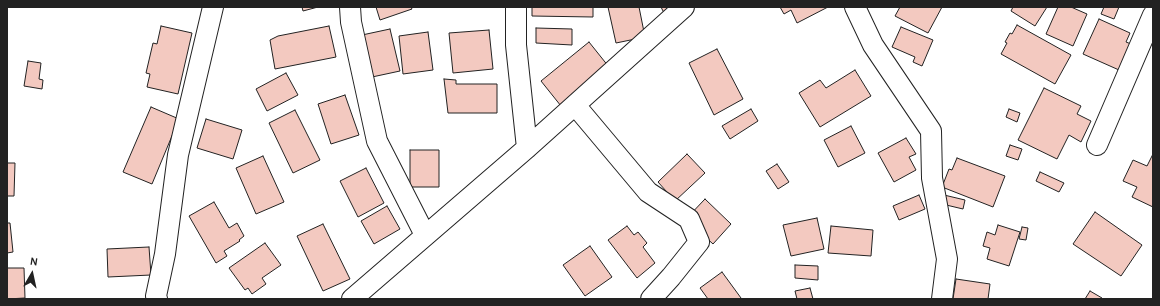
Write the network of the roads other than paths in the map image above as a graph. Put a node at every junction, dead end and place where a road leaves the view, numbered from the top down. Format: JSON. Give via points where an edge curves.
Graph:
{"nodes":[{"id":1,"x":213,"y":7,"type":"edge"},
{"id":2,"x":350,"y":7,"type":"edge"},
{"id":3,"x":516,"y":7,"type":"edge"},
{"id":4,"x":684,"y":7,"type":"edge"},
{"id":5,"x":855,"y":7,"type":"edge"},
{"id":6,"x":1153,"y":15,"type":"edge"},
{"id":7,"x":575,"y":105,"type":"junction"},
{"id":8,"x":1097,"y":144,"type":"dead end"},
{"id":9,"x":527,"y":148,"type":"junction"},
{"id":10,"x":426,"y":235,"type":"junction"},
{"id":11,"x":156,"y":298,"type":"edge"},
{"id":12,"x":352,"y":299,"type":"edge"},
{"id":13,"x":651,"y":299,"type":"edge"},
{"id":14,"x":942,"y":299,"type":"edge"}],
"edges":[{"from":1,"to":11,"type":"street","via":[[178,155],[165,254]]},
{"from":2,"to":10,"type":"street","via":[[377,141]]},
{"from":3,"to":9,"type":"street","via":[[516,45]]},
{"from":4,"to":7,"type":"street"},
{"from":5,"to":14,"type":"street","via":[[873,45],[931,131],[932,178],[947,259]]},
{"from":6,"to":8,"type":"street"},
{"from":7,"to":9,"type":"street"},
{"from":7,"to":13,"type":"street","via":[[648,192],[689,220],[699,242]]},
{"from":9,"to":10,"type":"street"},
{"from":10,"to":12,"type":"street"}]}
